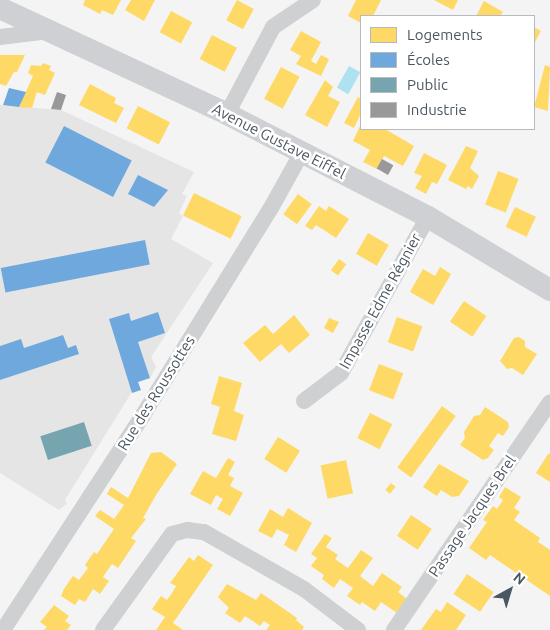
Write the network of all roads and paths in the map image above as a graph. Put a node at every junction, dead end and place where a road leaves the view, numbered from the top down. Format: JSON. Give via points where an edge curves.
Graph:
{"nodes":[{"id":1,"x":312,"y":0,"type":"edge"},
{"id":2,"x":5,"y":10,"type":"edge"},
{"id":3,"x":49,"y":30,"type":"junction"},
{"id":4,"x":0,"y":37,"type":"edge"},
{"id":5,"x":227,"y":114,"type":"junction"},
{"id":6,"x":302,"y":152,"type":"junction"},
{"id":7,"x":428,"y":216,"type":"junction"},
{"id":8,"x":550,"y":290,"type":"edge"},
{"id":9,"x":304,"y":401,"type":"dead end"},
{"id":10,"x":550,"y":402,"type":"edge"},
{"id":11,"x":3,"y":630,"type":"edge"},
{"id":12,"x":103,"y":630,"type":"edge"},
{"id":13,"x":358,"y":630,"type":"edge"},
{"id":14,"x":394,"y":630,"type":"edge"}],
"edges":[{"from":1,"to":5,"type":"street","via":[[273,27]]},
{"from":2,"to":3,"type":"main road","name":"Avenue Gustave Eiffel"},
{"from":3,"to":4,"type":"street"},
{"from":3,"to":5,"type":"main road","name":"Avenue Gustave Eiffel"},
{"from":5,"to":6,"type":"main road","name":"Avenue Gustave Eiffel"},
{"from":6,"to":7,"type":"main road","name":"Avenue Gustave Eiffel"},
{"from":6,"to":11,"type":"street","name":"Rue des Roussottes","via":[[143,415]]},
{"from":7,"to":8,"type":"main road","name":"Avenue Gustave Eiffel"},
{"from":7,"to":9,"type":"street","name":"Impasse Edme Régnier","via":[[341,373]]},
{"from":10,"to":14,"type":"street","name":"Passage Jacques Brel"},
{"from":12,"to":13,"type":"street","via":[[172,534],[186,530],[204,532],[304,589]]}]}
